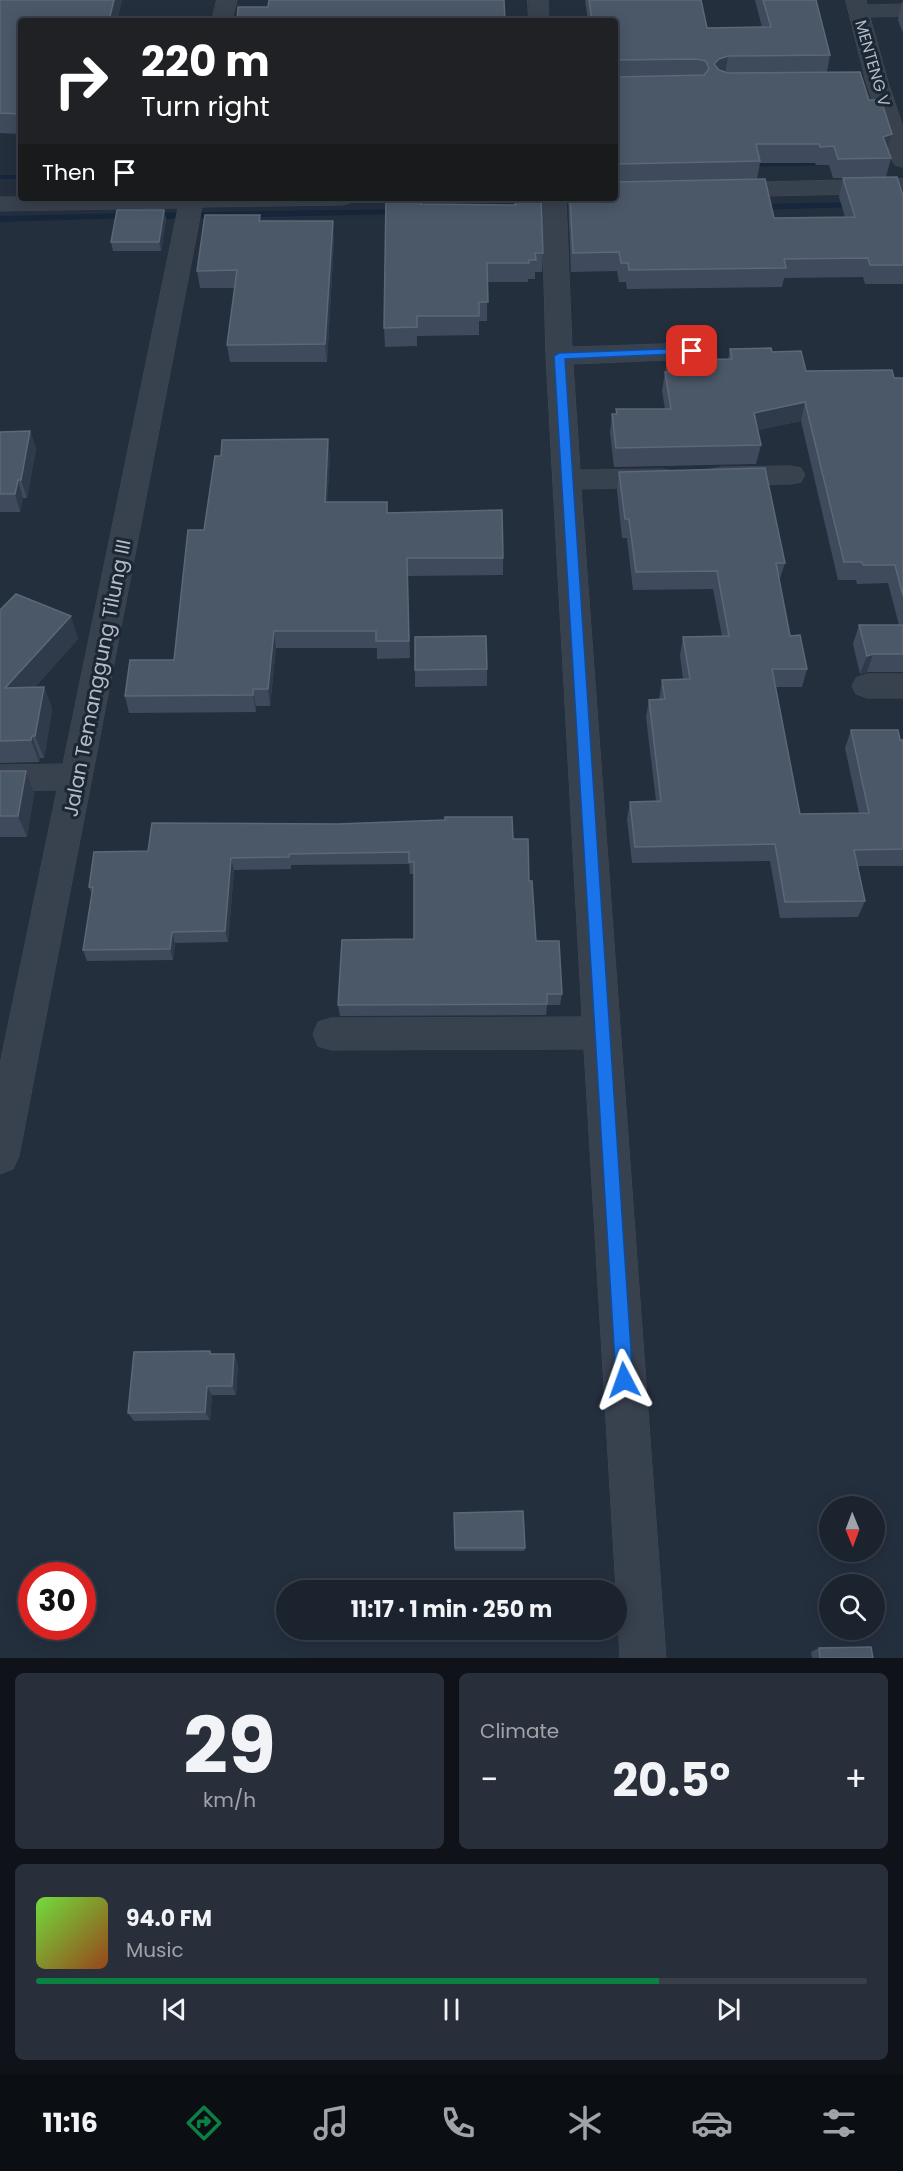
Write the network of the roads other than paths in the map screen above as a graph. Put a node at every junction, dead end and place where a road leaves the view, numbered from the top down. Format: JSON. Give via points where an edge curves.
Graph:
{"nodes":[{"id":1,"x":227,"y":0,"type":"edge"},
{"id":2,"x":538,"y":0,"type":"edge"},
{"id":3,"x":857,"y":6,"type":"edge"},
{"id":4,"x":903,"y":10,"type":"edge"},
{"id":5,"x":223,"y":18,"type":"edge"},
{"id":6,"x":539,"y":18,"type":"edge"},
{"id":7,"x":854,"y":82,"type":"edge"},
{"id":8,"x":878,"y":82,"type":"junction"},
{"id":9,"x":903,"y":160,"type":"edge"},
{"id":10,"x":903,"y":172,"type":"edge"},
{"id":11,"x":903,"y":186,"type":"edge"},
{"id":12,"x":0,"y":188,"type":"edge"},
{"id":13,"x":18,"y":188,"type":"edge"},
{"id":14,"x":115,"y":201,"type":"edge"},
{"id":15,"x":192,"y":201,"type":"edge"},
{"id":16,"x":554,"y":201,"type":"edge"},
{"id":17,"x":0,"y":204,"type":"edge"},
{"id":18,"x":692,"y":351,"type":"dead end"},
{"id":19,"x":559,"y":356,"type":"junction"},
{"id":20,"x":791,"y":475,"type":"dead end"},
{"id":21,"x":567,"y":480,"type":"junction"},
{"id":22,"x":903,"y":686,"type":"edge"},
{"id":23,"x":867,"y":687,"type":"dead end"},
{"id":24,"x":77,"y":777,"type":"junction"},
{"id":25,"x":0,"y":778,"type":"edge"},
{"id":26,"x":601,"y":1033,"type":"junction"},
{"id":27,"x":331,"y":1034,"type":"dead end"},
{"id":28,"x":0,"y":1156,"type":"edge"},
{"id":29,"x":643,"y":1658,"type":"edge"}],
"edges":[{"from":1,"to":5,"type":"street"},
{"from":2,"to":6,"type":"street"},
{"from":3,"to":4,"type":"street"},
{"from":3,"to":8,"type":"street","name":"MENTENG V"},
{"from":7,"to":8,"type":"street"},
{"from":8,"to":9,"type":"street","name":"MENTENG V"},
{"from":10,"to":11,"type":"street","via":[[704,183]]},
{"from":12,"to":13,"type":"street"},
{"from":14,"to":17,"type":"street"},
{"from":15,"to":24,"type":"street","name":"Jalan Temanggung Tilung III"},
{"from":16,"to":19,"type":"street"},
{"from":18,"to":19,"type":"street"},
{"from":19,"to":21,"type":"street"},
{"from":20,"to":21,"type":"street"},
{"from":21,"to":26,"type":"street"},
{"from":22,"to":23,"type":"street"},
{"from":24,"to":25,"type":"street"},
{"from":24,"to":28,"type":"street","name":"Jalan Temanggung Tilung III"},
{"from":26,"to":27,"type":"street"},
{"from":26,"to":29,"type":"street"}]}
